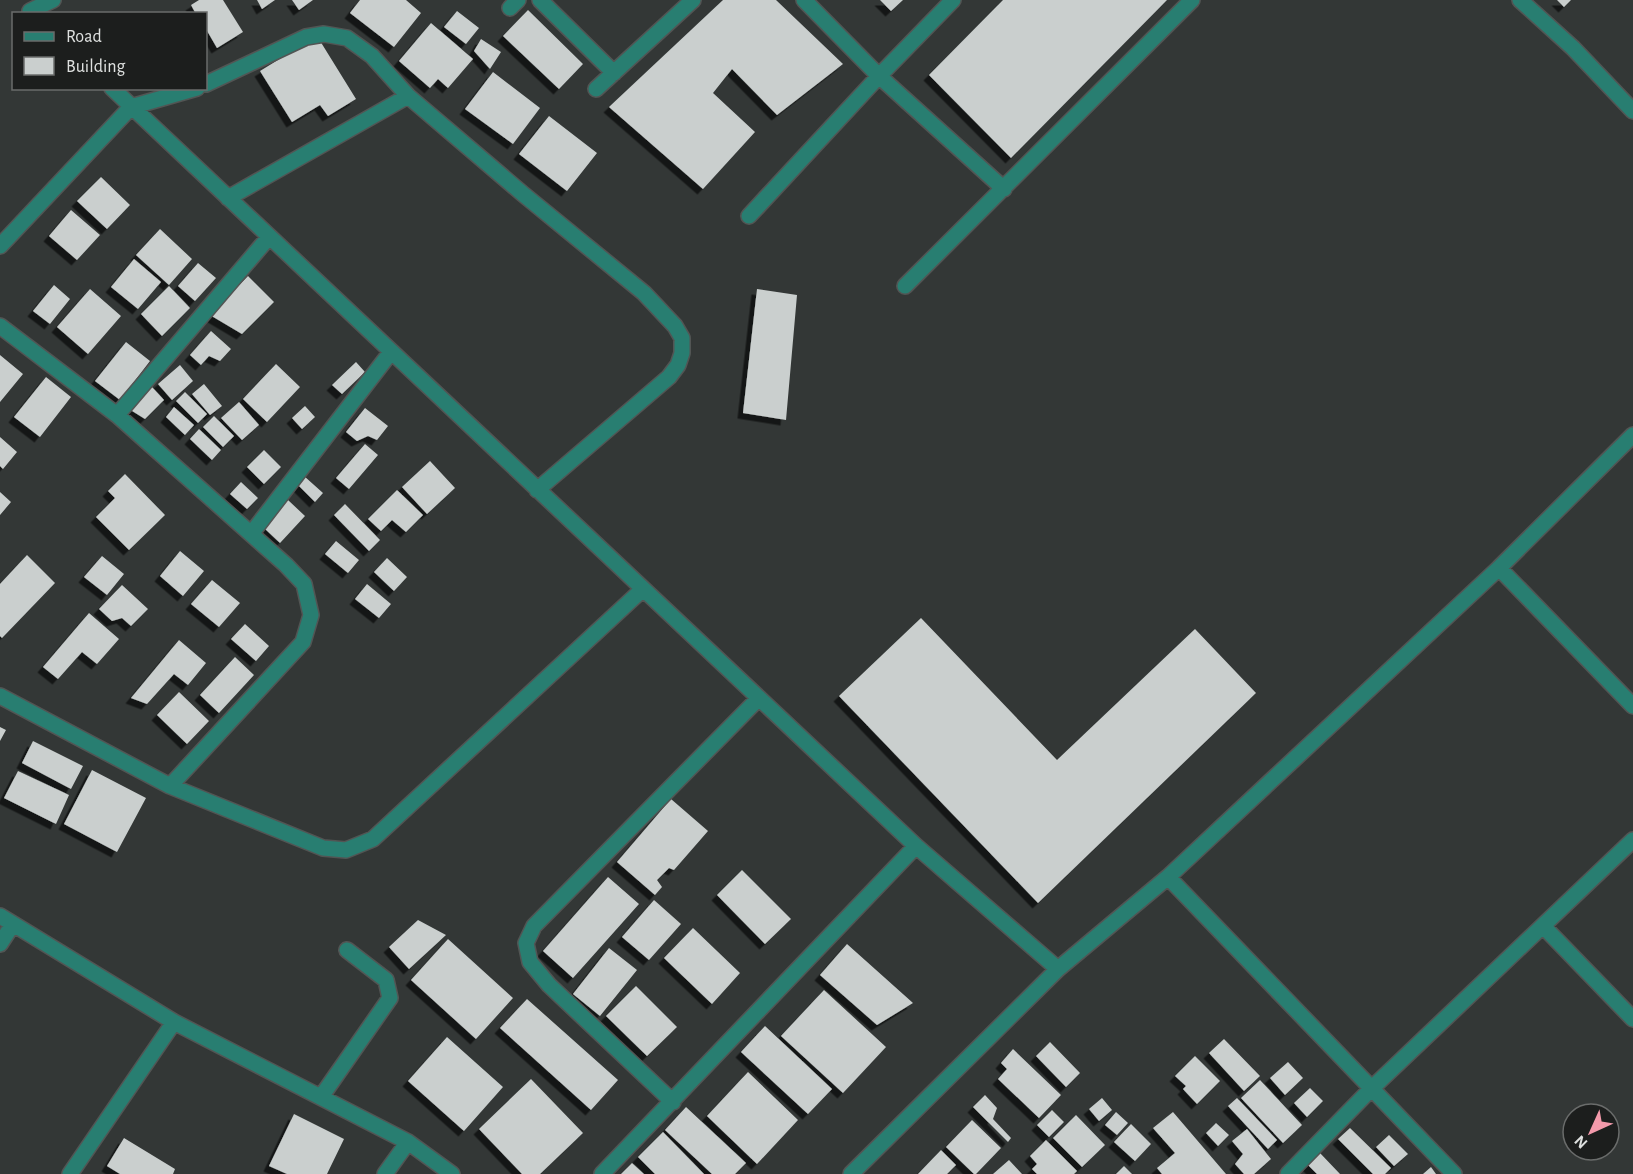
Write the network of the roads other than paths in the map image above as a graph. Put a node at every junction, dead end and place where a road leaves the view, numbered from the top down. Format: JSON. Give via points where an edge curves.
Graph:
{"nodes":[{"id":1,"x":18,"y":0,"type":"edge"},
{"id":2,"x":53,"y":0,"type":"edge"},
{"id":3,"x":540,"y":0,"type":"edge"},
{"id":4,"x":693,"y":0,"type":"edge"},
{"id":5,"x":804,"y":0,"type":"edge"},
{"id":6,"x":953,"y":0,"type":"edge"},
{"id":7,"x":1192,"y":0,"type":"edge"},
{"id":8,"x":1520,"y":0,"type":"edge"},
{"id":9,"x":31,"y":12,"type":"edge"},
{"id":10,"x":614,"y":73,"type":"junction"},
{"id":11,"x":879,"y":76,"type":"junction"},
{"id":12,"x":207,"y":84,"type":"edge"},
{"id":13,"x":596,"y":89,"type":"dead end"},
{"id":14,"x":114,"y":90,"type":"edge"},
{"id":15,"x":190,"y":90,"type":"edge"},
{"id":16,"x":408,"y":96,"type":"junction"},
{"id":17,"x":131,"y":107,"type":"junction"},
{"id":18,"x":1633,"y":111,"type":"edge"},
{"id":19,"x":1004,"y":189,"type":"junction"},
{"id":20,"x":228,"y":198,"type":"junction"},
{"id":21,"x":749,"y":216,"type":"dead end"},
{"id":22,"x":269,"y":237,"type":"junction"},
{"id":23,"x":0,"y":246,"type":"edge"},
{"id":24,"x":905,"y":286,"type":"dead end"},
{"id":25,"x":0,"y":326,"type":"edge"},
{"id":26,"x":391,"y":352,"type":"junction"},
{"id":27,"x":117,"y":415,"type":"junction"},
{"id":28,"x":1633,"y":435,"type":"edge"},
{"id":29,"x":537,"y":490,"type":"junction"},
{"id":30,"x":250,"y":534,"type":"junction"},
{"id":31,"x":1499,"y":568,"type":"junction"},
{"id":32,"x":643,"y":589,"type":"junction"},
{"id":33,"x":0,"y":696,"type":"edge"},
{"id":34,"x":759,"y":698,"type":"junction"},
{"id":35,"x":1633,"y":706,"type":"edge"},
{"id":36,"x":170,"y":786,"type":"junction"},
{"id":37,"x":1633,"y":840,"type":"edge"},
{"id":38,"x":915,"y":846,"type":"junction"},
{"id":39,"x":1168,"y":877,"type":"junction"},
{"id":40,"x":6,"y":920,"type":"edge"},
{"id":41,"x":1543,"y":926,"type":"junction"},
{"id":42,"x":0,"y":944,"type":"edge"},
{"id":43,"x":347,"y":950,"type":"dead end"},
{"id":44,"x":1058,"y":969,"type":"junction"},
{"id":45,"x":1633,"y":1019,"type":"edge"},
{"id":46,"x":174,"y":1022,"type":"junction"},
{"id":47,"x":1371,"y":1089,"type":"junction"},
{"id":48,"x":321,"y":1097,"type":"junction"},
{"id":49,"x":673,"y":1102,"type":"junction"},
{"id":50,"x":408,"y":1142,"type":"junction"},
{"id":51,"x":70,"y":1174,"type":"edge"},
{"id":52,"x":385,"y":1174,"type":"edge"},
{"id":53,"x":452,"y":1174,"type":"edge"},
{"id":54,"x":602,"y":1174,"type":"edge"},
{"id":55,"x":851,"y":1174,"type":"edge"},
{"id":56,"x":1288,"y":1174,"type":"edge"},
{"id":57,"x":1454,"y":1174,"type":"edge"}],
"edges":[{"from":1,"to":9,"type":"street"},
{"from":2,"to":9,"type":"street"},
{"from":3,"to":10,"type":"street"},
{"from":4,"to":10,"type":"street"},
{"from":5,"to":11,"type":"street"},
{"from":6,"to":11,"type":"street"},
{"from":7,"to":19,"type":"street"},
{"from":8,"to":18,"type":"street"},
{"from":10,"to":13,"type":"street"},
{"from":11,"to":19,"type":"street"},
{"from":11,"to":21,"type":"street"},
{"from":12,"to":16,"type":"street","via":[[306,37],[324,34],[347,38],[372,56]]},
{"from":14,"to":17,"type":"street"},
{"from":15,"to":17,"type":"street"},
{"from":16,"to":20,"type":"street"},
{"from":16,"to":29,"type":"street","via":[[644,293],[682,338],[678,365],[669,377]]},
{"from":17,"to":20,"type":"street"},
{"from":17,"to":23,"type":"street"},
{"from":19,"to":24,"type":"street"},
{"from":20,"to":22,"type":"street"},
{"from":22,"to":26,"type":"street"},
{"from":22,"to":27,"type":"street"},
{"from":25,"to":27,"type":"street"},
{"from":26,"to":29,"type":"street"},
{"from":26,"to":30,"type":"street"},
{"from":27,"to":30,"type":"street"},
{"from":28,"to":31,"type":"street"},
{"from":29,"to":32,"type":"street"},
{"from":30,"to":36,"type":"street","via":[[304,584],[311,615],[303,642]]},
{"from":31,"to":35,"type":"street"},
{"from":31,"to":39,"type":"street"},
{"from":32,"to":34,"type":"street"},
{"from":32,"to":36,"type":"street","via":[[373,839],[346,850],[323,848]]},
{"from":33,"to":36,"type":"street"},
{"from":34,"to":38,"type":"street"},
{"from":34,"to":49,"type":"street","via":[[534,926],[526,943],[530,962],[549,985]]},
{"from":37,"to":41,"type":"street"},
{"from":38,"to":44,"type":"street"},
{"from":38,"to":49,"type":"street"},
{"from":39,"to":44,"type":"street"},
{"from":39,"to":47,"type":"street"},
{"from":40,"to":42,"type":"street"},
{"from":40,"to":46,"type":"street"},
{"from":41,"to":45,"type":"street"},
{"from":41,"to":47,"type":"street"},
{"from":43,"to":48,"type":"street","via":[[386,980],[390,998]]},
{"from":44,"to":55,"type":"street"},
{"from":46,"to":48,"type":"street"},
{"from":46,"to":51,"type":"street"},
{"from":47,"to":56,"type":"street"},
{"from":47,"to":57,"type":"street"},
{"from":48,"to":50,"type":"street"},
{"from":49,"to":54,"type":"street"},
{"from":50,"to":52,"type":"street"},
{"from":50,"to":53,"type":"street"}]}
